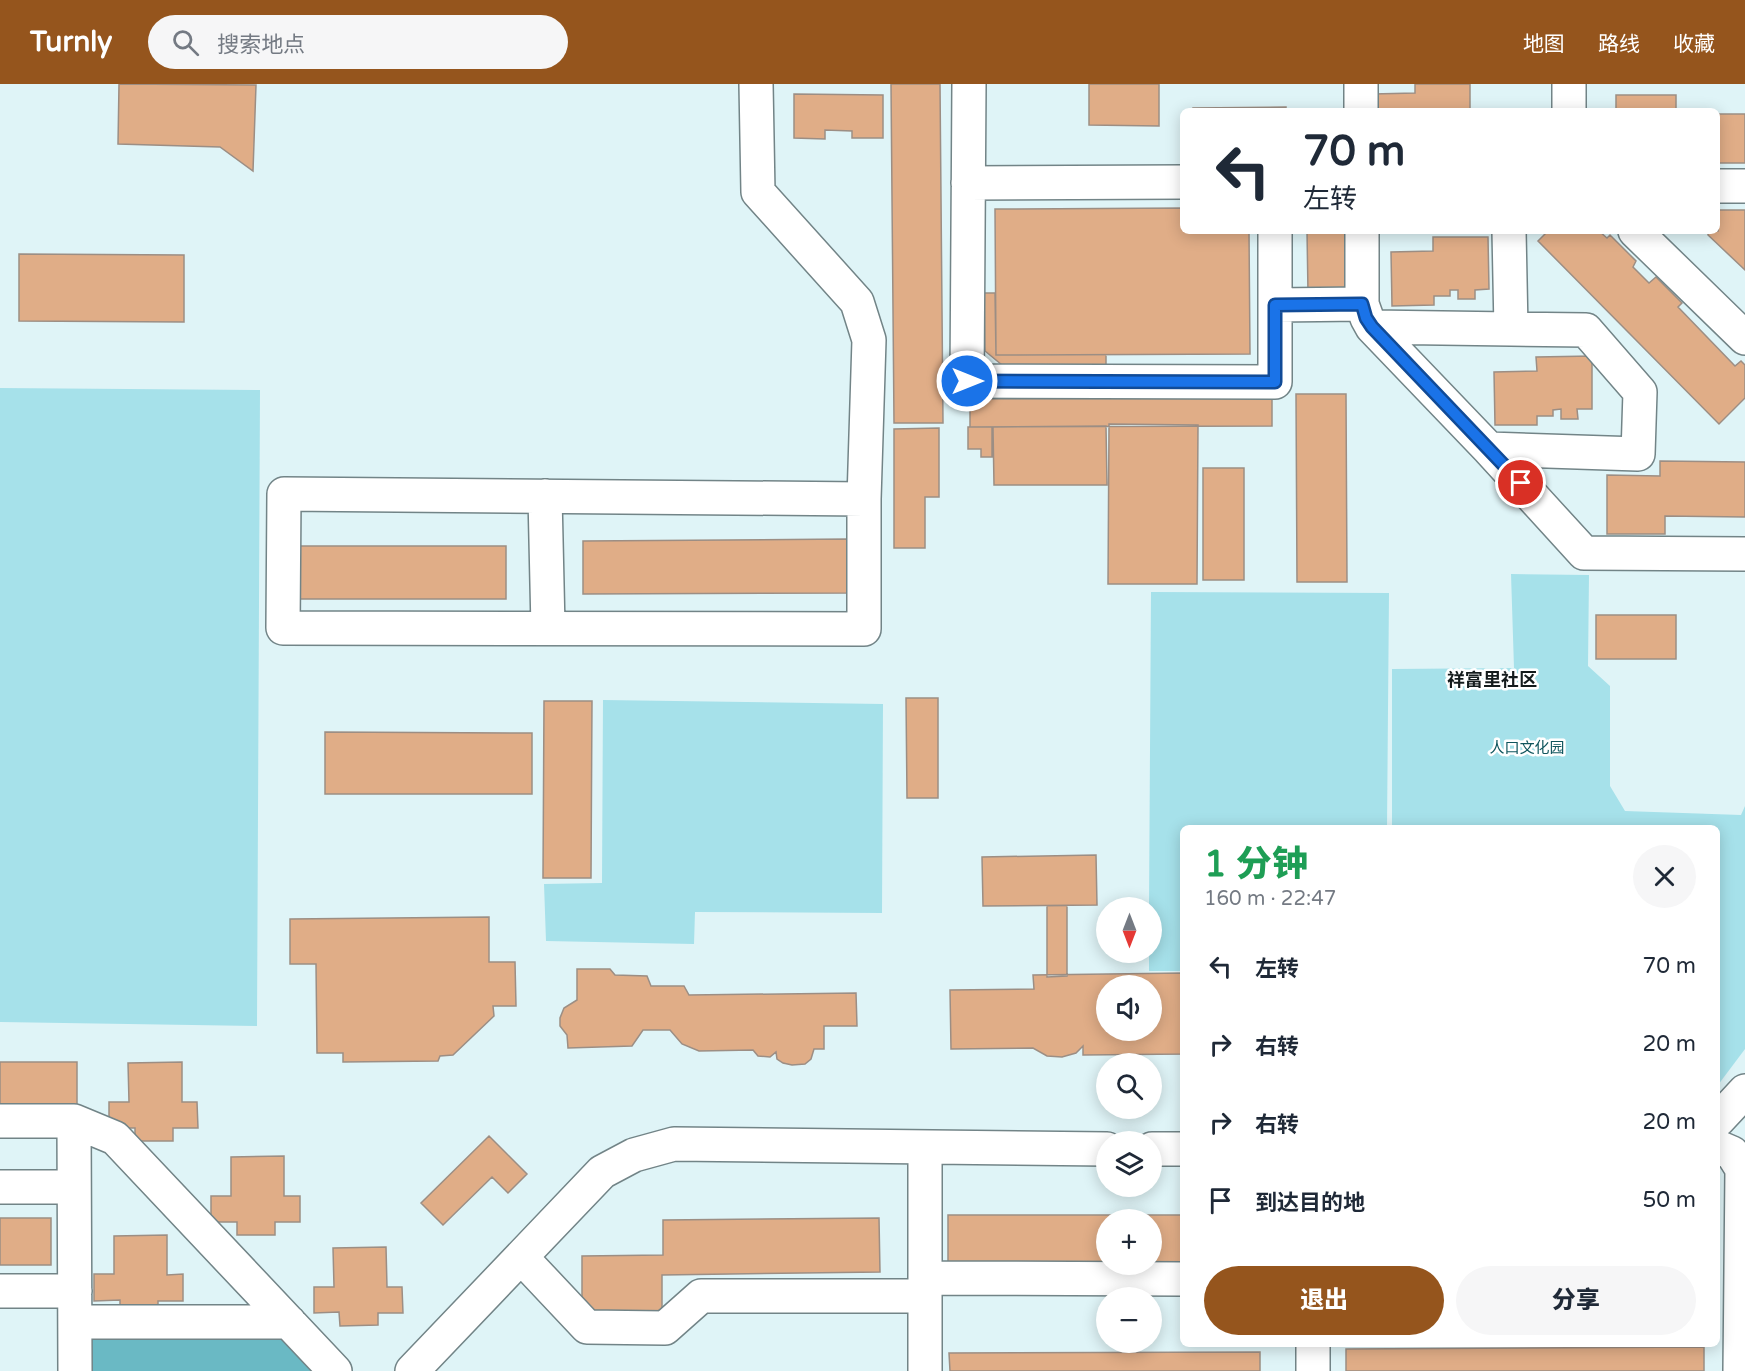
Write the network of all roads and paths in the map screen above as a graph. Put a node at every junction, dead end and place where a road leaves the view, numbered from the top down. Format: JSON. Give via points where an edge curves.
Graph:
{"nodes":[{"id":1,"x":756,"y":84,"type":"edge"},
{"id":2,"x":969,"y":84,"type":"edge"},
{"id":3,"x":1360,"y":84,"type":"edge"},
{"id":4,"x":1569,"y":84,"type":"edge"},
{"id":5,"x":1361,"y":108,"type":"edge"},
{"id":6,"x":1569,"y":108,"type":"edge"},
{"id":7,"x":1180,"y":182,"type":"edge"},
{"id":8,"x":968,"y":183,"type":"junction"},
{"id":9,"x":1720,"y":186,"type":"edge"},
{"id":10,"x":1745,"y":186,"type":"edge"},
{"id":11,"x":1275,"y":234,"type":"edge"},
{"id":12,"x":1362,"y":234,"type":"edge"},
{"id":13,"x":1509,"y":234,"type":"edge"},
{"id":14,"x":1638,"y":234,"type":"edge"},
{"id":15,"x":1275,"y":305,"type":"junction"},
{"id":16,"x":1367,"y":315,"type":"junction"},
{"id":17,"x":1511,"y":329,"type":"junction"},
{"id":18,"x":1745,"y":338,"type":"edge"},
{"id":19,"x":1489,"y":448,"type":"junction"},
{"id":20,"x":545,"y":496,"type":"junction"},
{"id":21,"x":864,"y":499,"type":"junction"},
{"id":22,"x":1745,"y":554,"type":"edge"},
{"id":23,"x":548,"y":628,"type":"junction"},
{"id":24,"x":1745,"y":1091,"type":"edge"},
{"id":25,"x":1720,"y":1118,"type":"edge"},
{"id":26,"x":0,"y":1121,"type":"edge"},
{"id":27,"x":74,"y":1121,"type":"junction"},
{"id":28,"x":925,"y":1148,"type":"junction"},
{"id":29,"x":1720,"y":1148,"type":"edge"},
{"id":30,"x":1096,"y":1149,"type":"edge"},
{"id":31,"x":1162,"y":1149,"type":"edge"},
{"id":32,"x":1180,"y":1149,"type":"edge"},
{"id":33,"x":1743,"y":1167,"type":"edge"},
{"id":34,"x":0,"y":1187,"type":"edge"},
{"id":35,"x":74,"y":1187,"type":"junction"},
{"id":36,"x":522,"y":1258,"type":"junction"},
{"id":37,"x":1734,"y":1277,"type":"edge"},
{"id":38,"x":1180,"y":1279,"type":"edge"},
{"id":39,"x":925,"y":1287,"type":"junction"},
{"id":40,"x":0,"y":1291,"type":"edge"},
{"id":41,"x":75,"y":1306,"type":"junction"},
{"id":42,"x":289,"y":1322,"type":"junction"},
{"id":43,"x":1313,"y":1347,"type":"edge"},
{"id":44,"x":75,"y":1371,"type":"edge"},
{"id":45,"x":335,"y":1371,"type":"edge"},
{"id":46,"x":412,"y":1371,"type":"edge"},
{"id":47,"x":925,"y":1371,"type":"edge"},
{"id":48,"x":1313,"y":1371,"type":"edge"},
{"id":49,"x":1740,"y":1371,"type":"edge"}],
"edges":[{"from":1,"to":21,"type":"street","via":[[758,192],[857,302],[868,340]]},
{"from":2,"to":8,"type":"street"},
{"from":3,"to":5,"type":"street"},
{"from":4,"to":6,"type":"street"},
{"from":7,"to":8,"type":"street"},
{"from":8,"to":15,"type":"street","via":[[967,381],[1275,382]]},
{"from":9,"to":10,"type":"street"},
{"from":11,"to":15,"type":"street"},
{"from":12,"to":16,"type":"street"},
{"from":13,"to":17,"type":"street"},
{"from":14,"to":18,"type":"street"},
{"from":15,"to":16,"type":"street"},
{"from":16,"to":17,"type":"street"},
{"from":16,"to":19,"type":"street"},
{"from":17,"to":19,"type":"street","via":[[1586,330],[1640,392],[1638,454]]},
{"from":19,"to":22,"type":"street","via":[[1584,553]]},
{"from":20,"to":21,"type":"street"},
{"from":20,"to":23,"type":"street"},
{"from":20,"to":23,"type":"street","via":[[285,494],[283,628]]},
{"from":21,"to":23,"type":"street","via":[[864,629]]},
{"from":24,"to":25,"type":"street"},
{"from":26,"to":27,"type":"street"},
{"from":27,"to":35,"type":"street"},
{"from":27,"to":42,"type":"street","via":[[115,1138]]},
{"from":28,"to":30,"type":"street"},
{"from":28,"to":36,"type":"street","via":[[674,1144],[634,1155],[602,1172]]},
{"from":28,"to":39,"type":"street"},
{"from":29,"to":33,"type":"street","via":[[1732,1153]]},
{"from":31,"to":32,"type":"street"},
{"from":33,"to":37,"type":"street"},
{"from":34,"to":35,"type":"street"},
{"from":35,"to":41,"type":"street"},
{"from":36,"to":39,"type":"street","via":[[587,1327],[665,1328],[701,1296]]},
{"from":36,"to":46,"type":"street"},
{"from":37,"to":49,"type":"street"},
{"from":38,"to":39,"type":"street"},
{"from":39,"to":47,"type":"street"},
{"from":40,"to":41,"type":"street"},
{"from":41,"to":42,"type":"street"},
{"from":41,"to":44,"type":"street"},
{"from":42,"to":45,"type":"street"},
{"from":43,"to":48,"type":"street"}]}
